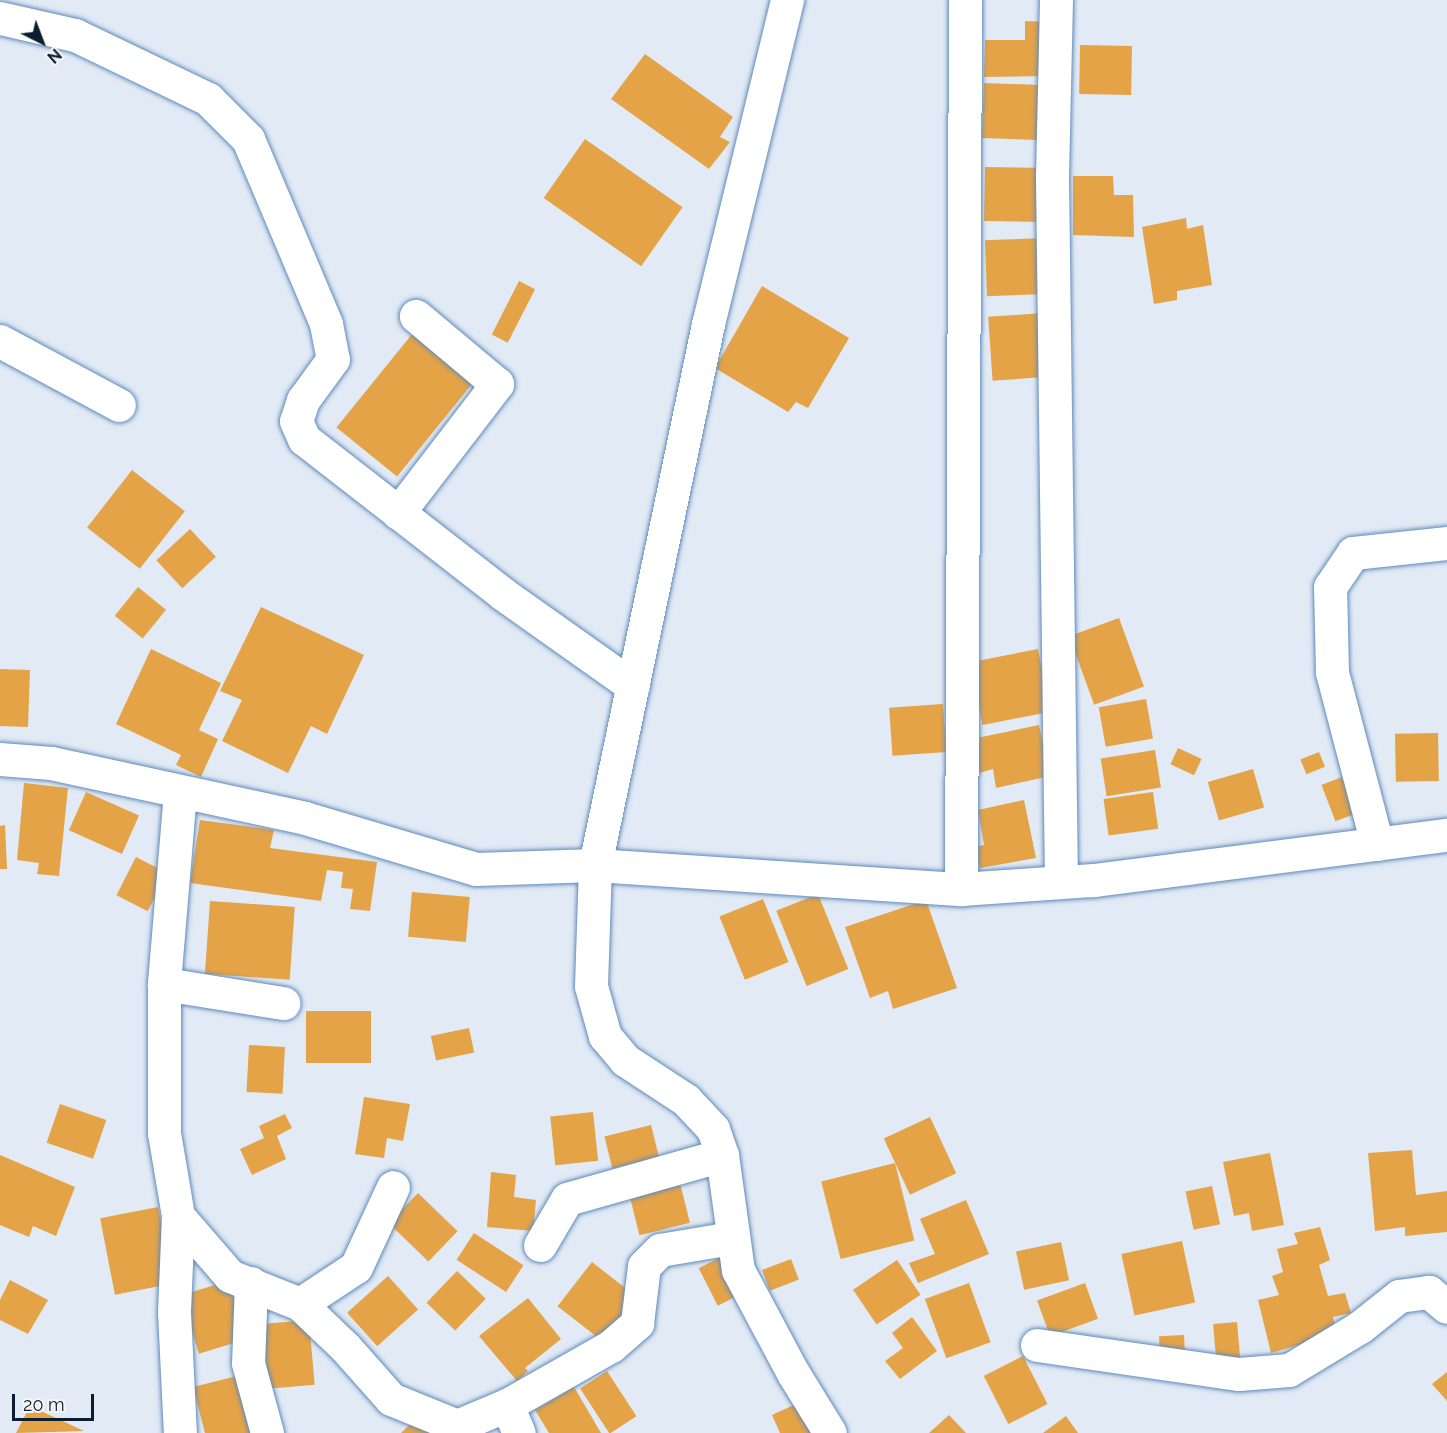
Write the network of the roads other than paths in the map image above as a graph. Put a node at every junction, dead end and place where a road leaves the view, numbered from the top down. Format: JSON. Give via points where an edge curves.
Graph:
{"nodes":[{"id":1,"x":787,"y":0,"type":"edge"},
{"id":2,"x":965,"y":0,"type":"edge"},
{"id":3,"x":1056,"y":0,"type":"edge"},
{"id":4,"x":0,"y":18,"type":"edge"},
{"id":5,"x":416,"y":316,"type":"dead end"},
{"id":6,"x":0,"y":341,"type":"edge"},
{"id":7,"x":119,"y":405,"type":"dead end"},
{"id":8,"x":398,"y":513,"type":"junction"},
{"id":9,"x":1447,"y":543,"type":"edge"},
{"id":10,"x":633,"y":686,"type":"junction"},
{"id":11,"x":0,"y":759,"type":"edge"},
{"id":12,"x":180,"y":792,"type":"junction"},
{"id":13,"x":1447,"y":835,"type":"edge"},
{"id":14,"x":1377,"y":844,"type":"junction"},
{"id":15,"x":595,"y":865,"type":"junction"},
{"id":16,"x":1061,"y":882,"type":"junction"},
{"id":17,"x":961,"y":889,"type":"junction"},
{"id":18,"x":164,"y":984,"type":"junction"},
{"id":19,"x":283,"y":1002,"type":"dead end"},
{"id":20,"x":722,"y":1155,"type":"junction"},
{"id":21,"x":393,"y":1187,"type":"dead end"},
{"id":22,"x":178,"y":1216,"type":"junction"},
{"id":23,"x":731,"y":1238,"type":"junction"},
{"id":24,"x":540,"y":1245,"type":"dead end"},
{"id":25,"x":251,"y":1283,"type":"junction"},
{"id":26,"x":300,"y":1304,"type":"junction"},
{"id":27,"x":1447,"y":1307,"type":"edge"},
{"id":28,"x":1037,"y":1345,"type":"dead end"},
{"id":29,"x":513,"y":1419,"type":"edge"},
{"id":30,"x":180,"y":1433,"type":"edge"},
{"id":31,"x":267,"y":1433,"type":"edge"},
{"id":32,"x":831,"y":1433,"type":"edge"}],
"edges":[{"from":1,"to":10,"type":"street","via":[[708,324]]},
{"from":2,"to":17,"type":"street"},
{"from":3,"to":16,"type":"street","via":[[1052,177]]},
{"from":4,"to":8,"type":"street","via":[[75,35],[208,99],[248,139],[326,324],[333,359],[303,400],[296,421],[304,440]]},
{"from":5,"to":8,"type":"street","via":[[497,384]]},
{"from":6,"to":7,"type":"street"},
{"from":8,"to":10,"type":"street"},
{"from":9,"to":14,"type":"street","via":[[1353,553],[1330,586],[1332,672]]},
{"from":10,"to":15,"type":"street"},
{"from":11,"to":12,"type":"street","via":[[51,763]]},
{"from":12,"to":15,"type":"street","via":[[305,818],[476,869]]},
{"from":12,"to":18,"type":"street"},
{"from":13,"to":14,"type":"street"},
{"from":14,"to":16,"type":"street"},
{"from":15,"to":17,"type":"street"},
{"from":15,"to":20,"type":"street","via":[[591,986],[605,1036],[625,1060],[686,1100],[713,1129]]},
{"from":16,"to":17,"type":"street"},
{"from":18,"to":19,"type":"street"},
{"from":18,"to":22,"type":"street","via":[[165,1134]]},
{"from":20,"to":23,"type":"street"},
{"from":20,"to":24,"type":"street","via":[[567,1199]]},
{"from":21,"to":26,"type":"street","via":[[356,1267]]},
{"from":22,"to":25,"type":"street","via":[[230,1276]]},
{"from":22,"to":30,"type":"street","via":[[174,1312]]},
{"from":23,"to":29,"type":"street","via":[[660,1250],[644,1266],[637,1323]]},
{"from":23,"to":32,"type":"street","via":[[738,1270],[793,1373]]},
{"from":25,"to":26,"type":"street"},
{"from":25,"to":31,"type":"street","via":[[248,1363]]},
{"from":26,"to":29,"type":"street","via":[[391,1399],[457,1426]]},
{"from":27,"to":28,"type":"street","via":[[1429,1292],[1400,1296],[1359,1328],[1289,1370],[1239,1374]]}]}
